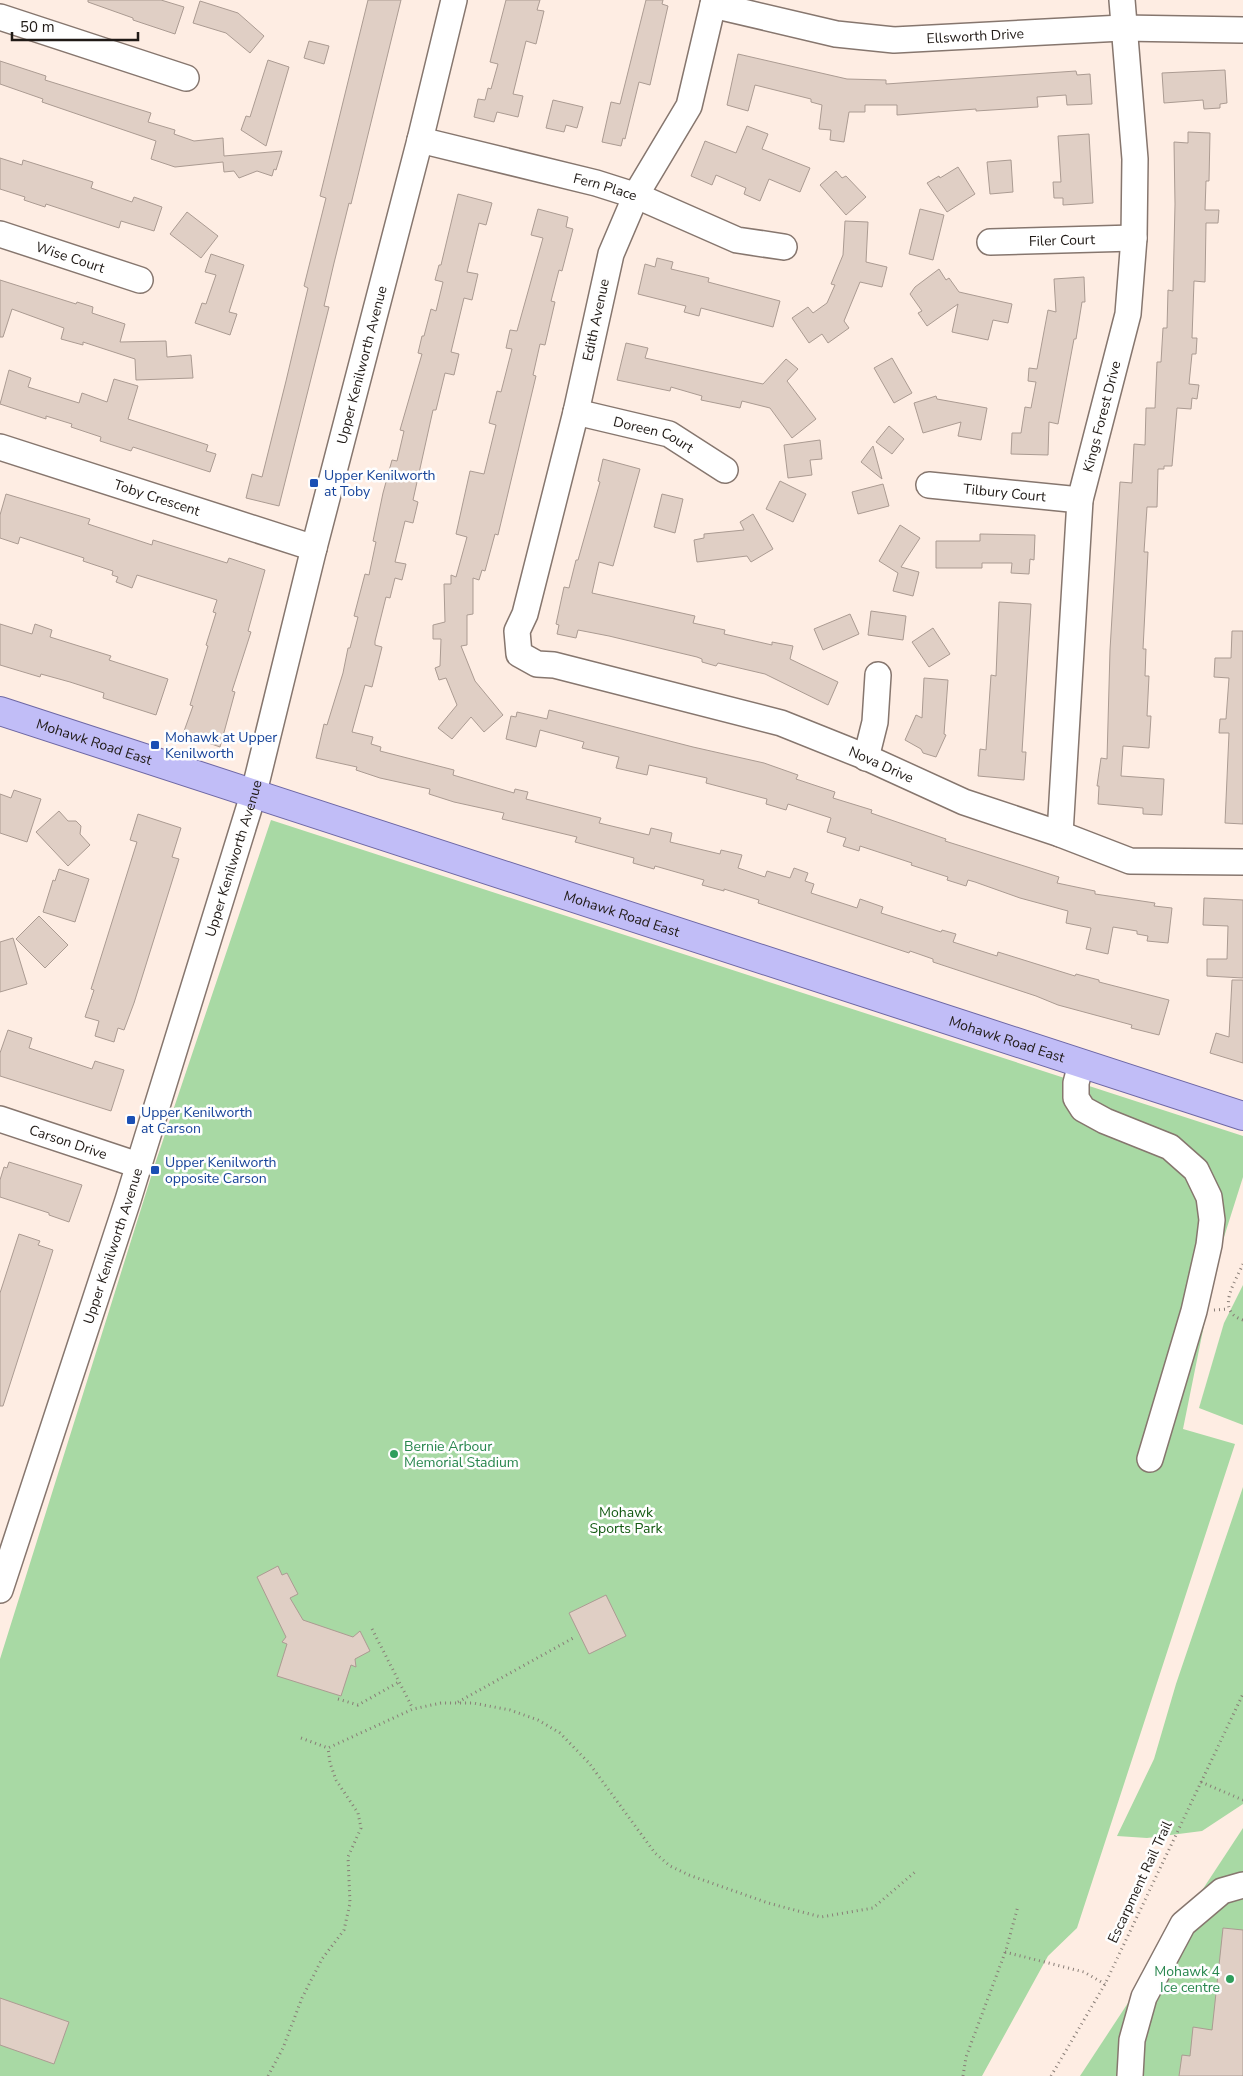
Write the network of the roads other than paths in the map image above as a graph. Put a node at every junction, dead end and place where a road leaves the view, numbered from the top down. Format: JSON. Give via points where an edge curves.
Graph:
{"nodes":[{"id":1,"x":454,"y":0,"type":"edge"},
{"id":2,"x":1122,"y":0,"type":"edge"},
{"id":3,"x":713,"y":2,"type":"edge"},
{"id":4,"x":0,"y":18,"type":"edge"},
{"id":5,"x":1124,"y":28,"type":"junction"},
{"id":6,"x":1243,"y":30,"type":"edge"},
{"id":7,"x":186,"y":78,"type":"dead end"},
{"id":8,"x":420,"y":140,"type":"junction"},
{"id":9,"x":637,"y":196,"type":"junction"},
{"id":10,"x":0,"y":234,"type":"edge"},
{"id":11,"x":1134,"y":238,"type":"junction"},
{"id":12,"x":990,"y":242,"type":"dead end"},
{"id":13,"x":784,"y":247,"type":"dead end"},
{"id":14,"x":140,"y":280,"type":"dead end"},
{"id":15,"x":576,"y":412,"type":"junction"},
{"id":16,"x":0,"y":447,"type":"edge"},
{"id":17,"x":725,"y":470,"type":"dead end"},
{"id":18,"x":929,"y":485,"type":"dead end"},
{"id":19,"x":1080,"y":500,"type":"junction"},
{"id":20,"x":314,"y":548,"type":"junction"},
{"id":21,"x":519,"y":654,"type":"joint"},
{"id":22,"x":878,"y":675,"type":"dead end"},
{"id":23,"x":0,"y":711,"type":"edge"},
{"id":24,"x":866,"y":758,"type":"junction"},
{"id":25,"x":254,"y":792,"type":"junction"},
{"id":26,"x":1060,"y":834,"type":"junction"},
{"id":27,"x":1243,"y":862,"type":"edge"},
{"id":28,"x":1081,"y":1064,"type":"junction"},
{"id":29,"x":1243,"y":1116,"type":"edge"},
{"id":30,"x":0,"y":1119,"type":"edge"},
{"id":31,"x":138,"y":1166,"type":"junction"},
{"id":32,"x":1150,"y":1459,"type":"dead end"},
{"id":33,"x":0,"y":1590,"type":"edge"},
{"id":34,"x":1243,"y":1885,"type":"edge"},
{"id":35,"x":1130,"y":2076,"type":"edge"}],
"edges":[{"from":1,"to":8,"type":"street","name":"Upper Kenilworth Avenue"},
{"from":2,"to":5,"type":"street","name":"Kings Forest Drive"},
{"from":3,"to":5,"type":"street","name":"Ellsworth Drive","via":[[836,34],[894,40]]},
{"from":3,"to":9,"type":"street","name":"Edith Avenue","via":[[689,106]]},
{"from":4,"to":7,"type":"street"},
{"from":5,"to":6,"type":"street","name":"Ellsworth Drive"},
{"from":5,"to":11,"type":"street","name":"Kings Forest Drive","via":[[1134,158]]},
{"from":8,"to":9,"type":"street","name":"Fern Place"},
{"from":8,"to":20,"type":"street","name":"Upper Kenilworth Avenue"},
{"from":9,"to":13,"type":"street","name":"Fern Place","via":[[737,240]]},
{"from":9,"to":15,"type":"street","name":"Edith Avenue","via":[[611,254]]},
{"from":10,"to":14,"type":"street","name":"Wise Court"},
{"from":11,"to":12,"type":"street","name":"Filer Court"},
{"from":11,"to":19,"type":"street","name":"Kings Forest Drive","via":[[1128,314]]},
{"from":15,"to":17,"type":"street","name":"Doreen Court","via":[[669,434]]},
{"from":15,"to":21,"type":"street","name":"Edith Avenue","via":[[525,614],[517,631]]},
{"from":16,"to":20,"type":"street","name":"Toby Crescent"},
{"from":18,"to":19,"type":"street","name":"Tilbury Court"},
{"from":19,"to":26,"type":"street","name":"Kings Forest Drive"},
{"from":20,"to":25,"type":"street","name":"Upper Kenilworth Avenue"},
{"from":21,"to":24,"type":"street","name":"Nova Drive","via":[[537,664],[554,665],[781,723]]},
{"from":22,"to":24,"type":"street","via":[[874,722]]},
{"from":23,"to":25,"type":"main road","name":"Mohawk Road East"},
{"from":24,"to":26,"type":"street","name":"Nova Drive","via":[[964,802]]},
{"from":25,"to":28,"type":"main road","name":"Mohawk Road East"},
{"from":25,"to":31,"type":"street","name":"Upper Kenilworth Avenue"},
{"from":26,"to":27,"type":"street","name":"Nova Drive","via":[[1130,861]]},
{"from":28,"to":29,"type":"main road","name":"Mohawk Road East"},
{"from":28,"to":32,"type":"street","via":[[1076,1098],[1083,1109],[1170,1147],[1196,1170],[1209,1197],[1212,1220],[1210,1246]]},
{"from":30,"to":31,"type":"street","name":"Carson Drive"},
{"from":31,"to":33,"type":"street","name":"Upper Kenilworth Avenue"},
{"from":34,"to":35,"type":"street","via":[[1222,1890],[1183,1924],[1144,1997],[1132,2040]]}]}
